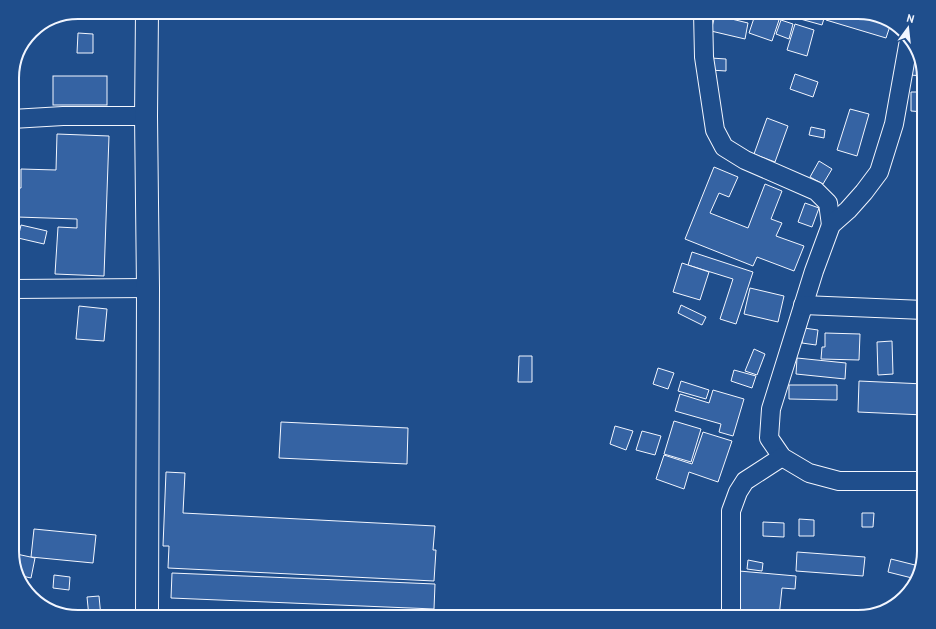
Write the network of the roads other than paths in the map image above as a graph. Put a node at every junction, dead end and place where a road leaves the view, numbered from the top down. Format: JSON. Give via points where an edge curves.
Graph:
{"nodes":[{"id":1,"x":147,"y":19,"type":"edge"},
{"id":2,"x":703,"y":19,"type":"edge"},
{"id":3,"x":908,"y":48,"type":"edge"},
{"id":4,"x":146,"y":116,"type":"junction"},
{"id":5,"x":19,"y":119,"type":"edge"},
{"id":6,"x":831,"y":225,"type":"junction"},
{"id":7,"x":148,"y":288,"type":"junction"},
{"id":8,"x":19,"y":289,"type":"edge"},
{"id":9,"x":804,"y":305,"type":"junction"},
{"id":10,"x":917,"y":310,"type":"edge"},
{"id":11,"x":782,"y":457,"type":"junction"},
{"id":12,"x":917,"y":481,"type":"edge"},
{"id":13,"x":147,"y":610,"type":"edge"},
{"id":14,"x":731,"y":610,"type":"edge"}],
"edges":[{"from":1,"to":4,"type":"main road"},
{"from":2,"to":6,"type":"street","via":[[704,57],[715,130],[724,147],[745,160],[816,191],[828,203]]},
{"from":3,"to":6,"type":"street","via":[[894,124],[878,172],[864,192]]},
{"from":4,"to":5,"type":"street"},
{"from":4,"to":7,"type":"main road"},
{"from":6,"to":9,"type":"street"},
{"from":7,"to":8,"type":"street"},
{"from":7,"to":13,"type":"main road"},
{"from":9,"to":10,"type":"street"},
{"from":9,"to":11,"type":"street","via":[[771,409],[769,438]]},
{"from":11,"to":12,"type":"street","via":[[809,473],[839,481]]},
{"from":11,"to":14,"type":"street","via":[[745,481],[731,511]]}]}
